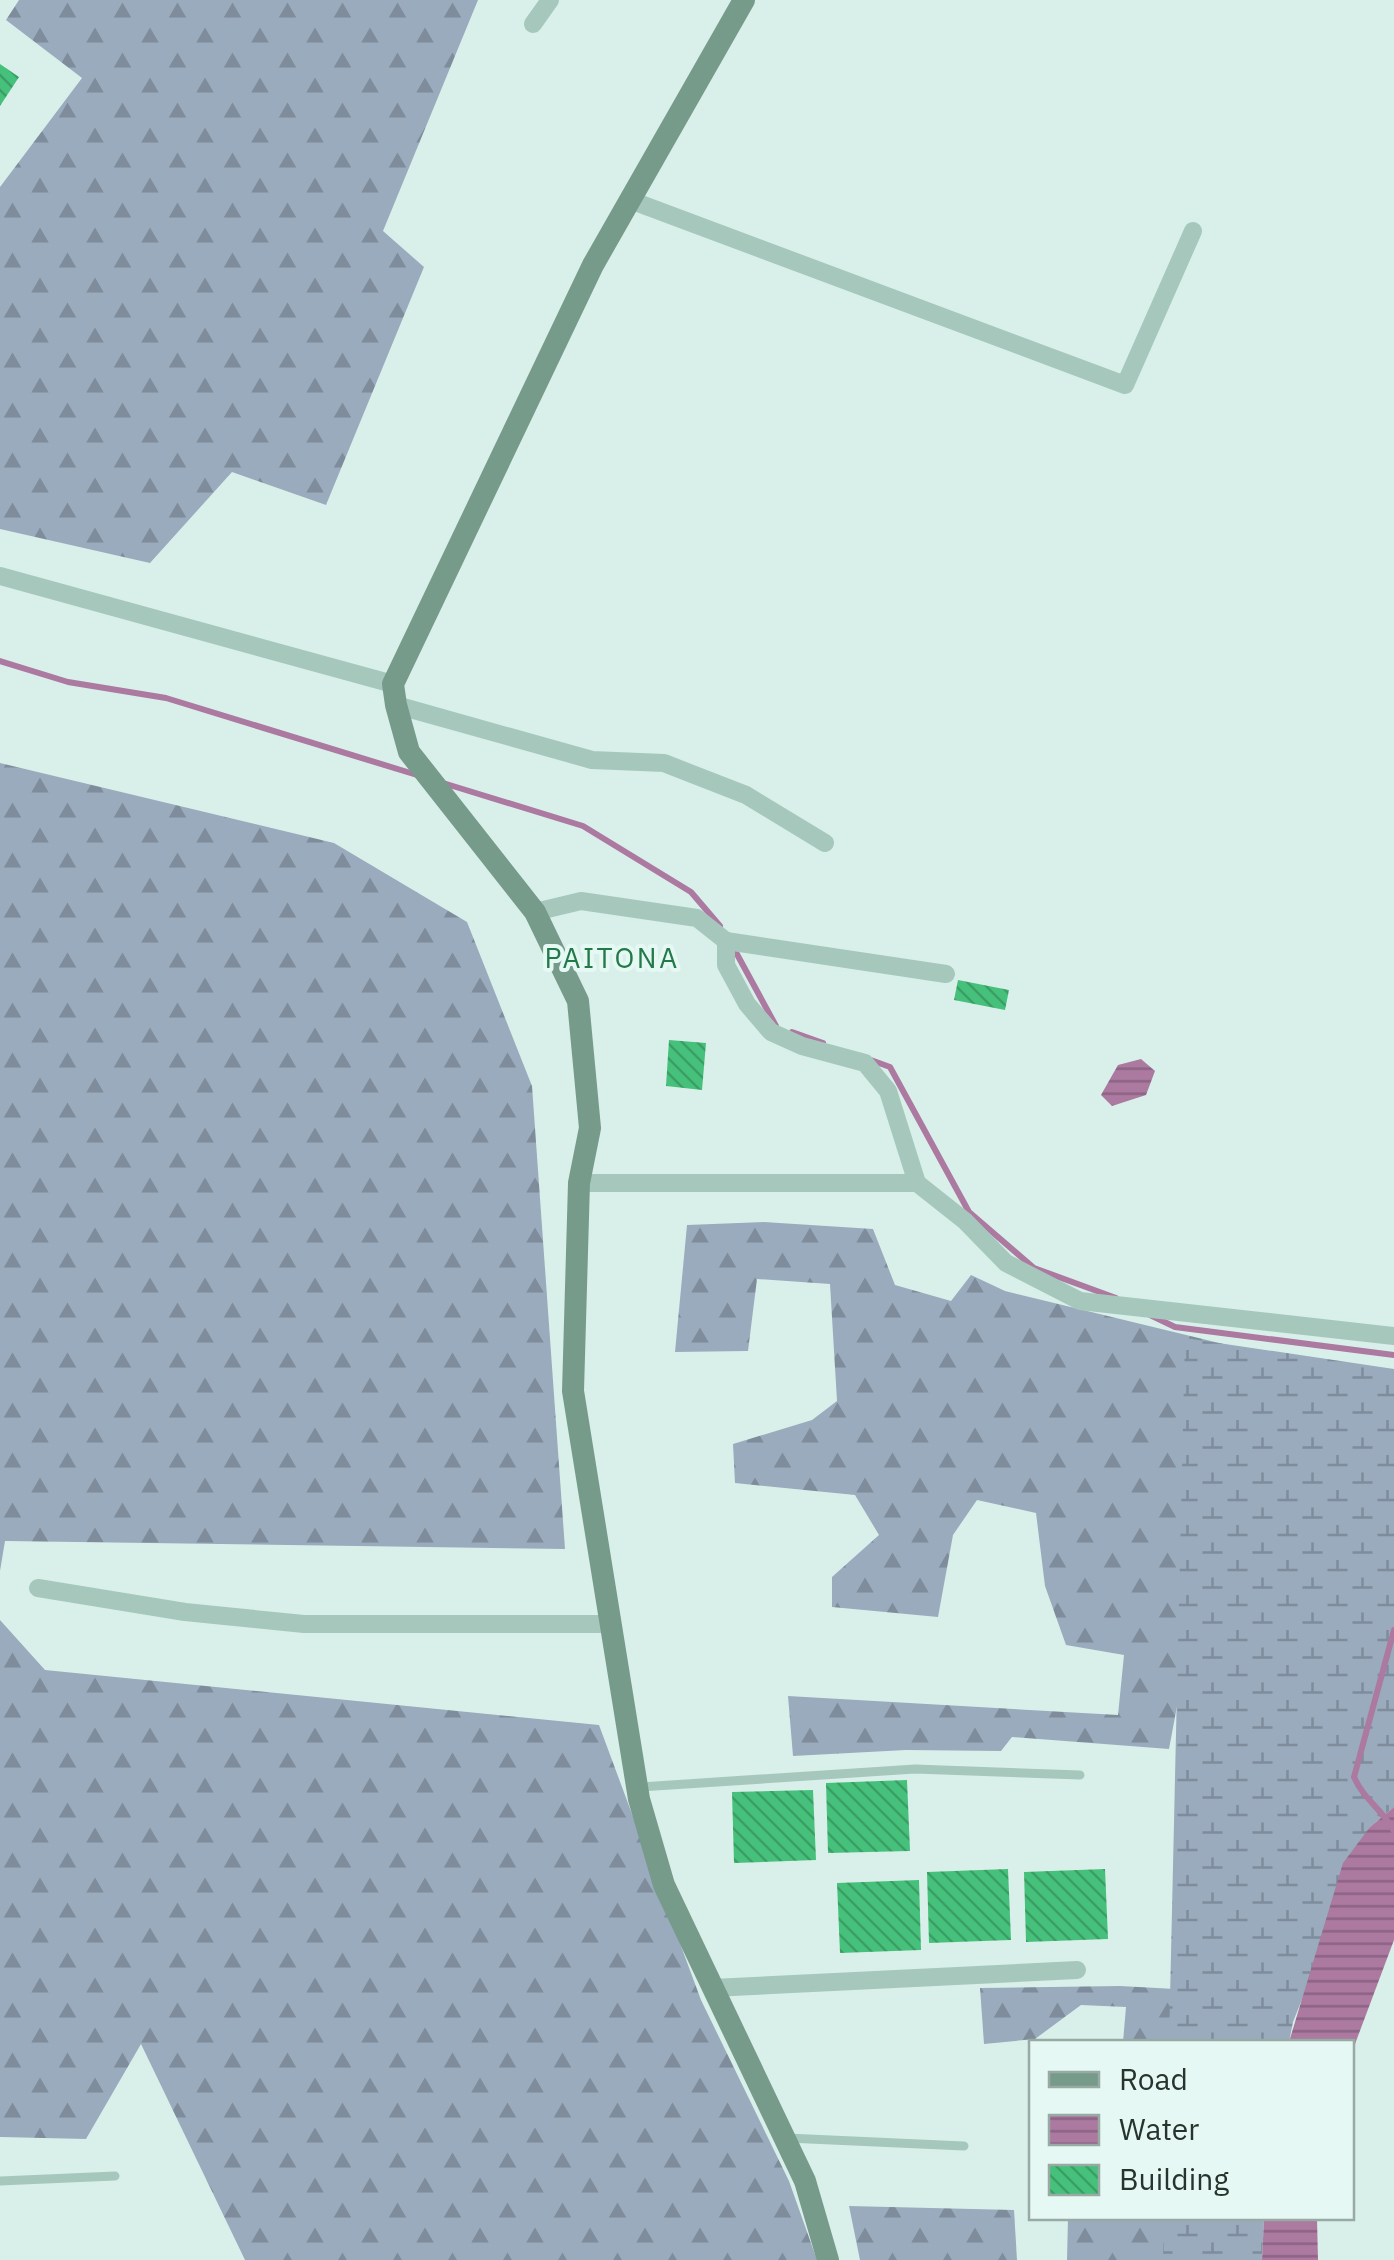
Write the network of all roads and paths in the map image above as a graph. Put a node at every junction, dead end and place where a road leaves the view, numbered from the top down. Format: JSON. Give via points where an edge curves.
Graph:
{"nodes":[{"id":1,"x":550,"y":0,"type":"edge"},
{"id":2,"x":744,"y":0,"type":"edge"},
{"id":3,"x":533,"y":24,"type":"dead end"},
{"id":4,"x":630,"y":200,"type":"junction"},
{"id":5,"x":1193,"y":231,"type":"dead end"},
{"id":6,"x":0,"y":576,"type":"edge"},
{"id":7,"x":394,"y":694,"type":"junction"},
{"id":8,"x":824,"y":843,"type":"dead end"},
{"id":9,"x":535,"y":912,"type":"junction"},
{"id":10,"x":726,"y":941,"type":"junction"},
{"id":11,"x":946,"y":974,"type":"dead end"},
{"id":12,"x":579,"y":1182,"type":"junction"},
{"id":13,"x":917,"y":1183,"type":"junction"},
{"id":14,"x":1394,"y":1336,"type":"edge"},
{"id":15,"x":38,"y":1588,"type":"dead end"},
{"id":16,"x":611,"y":1624,"type":"junction"},
{"id":17,"x":1080,"y":1775,"type":"dead end"},
{"id":18,"x":638,"y":1787,"type":"junction"},
{"id":19,"x":1078,"y":1970,"type":"dead end"},
{"id":20,"x":713,"y":1988,"type":"junction"},
{"id":21,"x":784,"y":2138,"type":"junction"},
{"id":22,"x":964,"y":2146,"type":"dead end"},
{"id":23,"x":114,"y":2176,"type":"dead end"},
{"id":24,"x":0,"y":2181,"type":"edge"},
{"id":25,"x":828,"y":2260,"type":"edge"}],
"edges":[{"from":1,"to":3,"type":"street"},
{"from":2,"to":4,"type":"street"},
{"from":4,"to":5,"type":"street","via":[[1125,385]]},
{"from":4,"to":7,"type":"street","via":[[593,265]]},
{"from":6,"to":7,"type":"street"},
{"from":7,"to":8,"type":"street","via":[[592,760],[664,763],[746,795]]},
{"from":7,"to":9,"type":"street","via":[[410,752]]},
{"from":9,"to":10,"type":"street","via":[[581,901],[697,918]]},
{"from":9,"to":12,"type":"street","via":[[578,1001],[590,1128]]},
{"from":10,"to":11,"type":"street"},
{"from":10,"to":13,"type":"street","via":[[726,965],[771,1032],[866,1063],[888,1090]]},
{"from":12,"to":13,"type":"street"},
{"from":12,"to":16,"type":"street","via":[[573,1391]]},
{"from":13,"to":14,"type":"street","via":[[966,1220],[1006,1263],[1080,1302]]},
{"from":15,"to":16,"type":"street","via":[[304,1624]]},
{"from":16,"to":18,"type":"street"},
{"from":17,"to":18,"type":"lane","via":[[915,1769]]},
{"from":18,"to":20,"type":"street","via":[[664,1885]]},
{"from":19,"to":20,"type":"street"},
{"from":20,"to":21,"type":"street"},
{"from":21,"to":22,"type":"lane"},
{"from":21,"to":25,"type":"street","via":[[805,2181]]},
{"from":23,"to":24,"type":"lane"}]}
